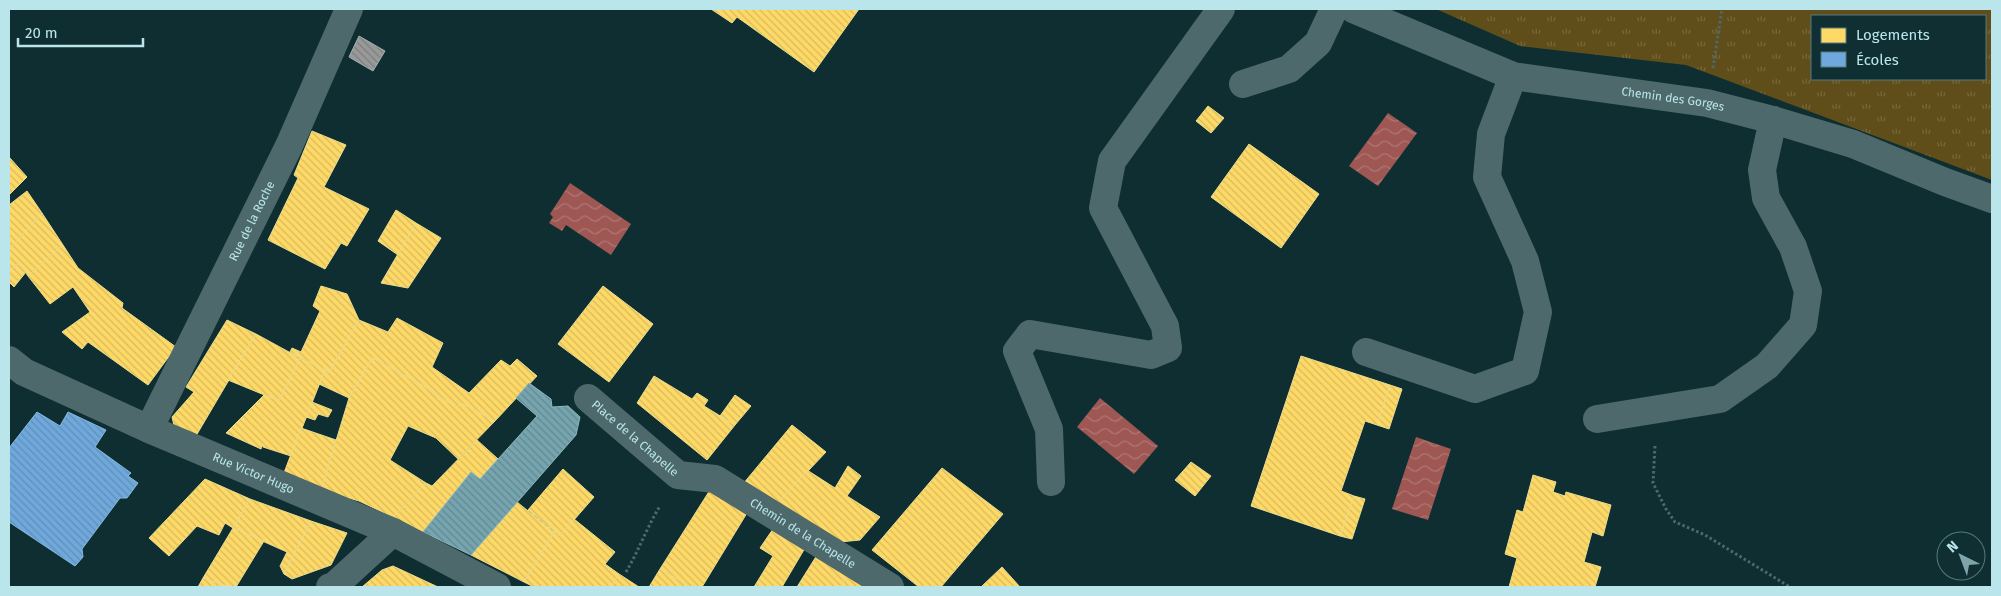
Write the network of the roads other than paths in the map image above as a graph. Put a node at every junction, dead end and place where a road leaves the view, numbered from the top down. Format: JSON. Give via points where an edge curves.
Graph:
{"nodes":[{"id":1,"x":349,"y":9,"type":"edge"},
{"id":2,"x":1221,"y":9,"type":"edge"},
{"id":3,"x":1334,"y":9,"type":"edge"},
{"id":4,"x":1353,"y":9,"type":"edge"},
{"id":5,"x":1514,"y":76,"type":"junction"},
{"id":6,"x":1243,"y":84,"type":"dead end"},
{"id":7,"x":1773,"y":120,"type":"junction"},
{"id":8,"x":1992,"y":199,"type":"edge"},
{"id":9,"x":1366,"y":352,"type":"dead end"},
{"id":10,"x":9,"y":360,"type":"edge"},
{"id":11,"x":588,"y":398,"type":"dead end"},
{"id":12,"x":1597,"y":419,"type":"dead end"},
{"id":13,"x":149,"y":429,"type":"junction"},
{"id":14,"x":715,"y":479,"type":"joint"},
{"id":15,"x":1051,"y":482,"type":"dead end"},
{"id":16,"x":393,"y":532,"type":"junction"},
{"id":17,"x":330,"y":587,"type":"edge"},
{"id":18,"x":497,"y":587,"type":"edge"},
{"id":19,"x":890,"y":587,"type":"edge"}],
"edges":[{"from":1,"to":13,"type":"street","name":"Rue de la Roche","via":[[289,146]]},
{"from":2,"to":15,"type":"street","via":[[1112,161],[1103,208],[1165,326],[1168,348],[1150,355],[1030,334],[1017,351],[1049,430]]},
{"from":3,"to":6,"type":"street","via":[[1318,43],[1289,69]]},
{"from":4,"to":5,"type":"street","name":"Chemin des Gorges"},
{"from":5,"to":7,"type":"street","name":"Chemin des Gorges","via":[[1707,104]]},
{"from":5,"to":9,"type":"street","via":[[1491,134],[1487,177],[1525,261],[1538,312],[1526,371],[1475,389]]},
{"from":7,"to":8,"type":"street","name":"Chemin des Gorges","via":[[1853,144]]},
{"from":7,"to":12,"type":"street","via":[[1762,170],[1766,198],[1793,247],[1808,291],[1803,325],[1767,366],[1720,398]]},
{"from":10,"to":13,"type":"street","name":"Rue Victor Hugo","via":[[24,372]]},
{"from":11,"to":14,"type":"street","name":"Place de la Chapelle","via":[[678,475]]},
{"from":13,"to":16,"type":"street","name":"Rue Victor Hugo"},
{"from":14,"to":19,"type":"street","name":"Chemin de la Chapelle"},
{"from":16,"to":17,"type":"street"},
{"from":16,"to":18,"type":"street","name":"Rue Victor Hugo"}]}
